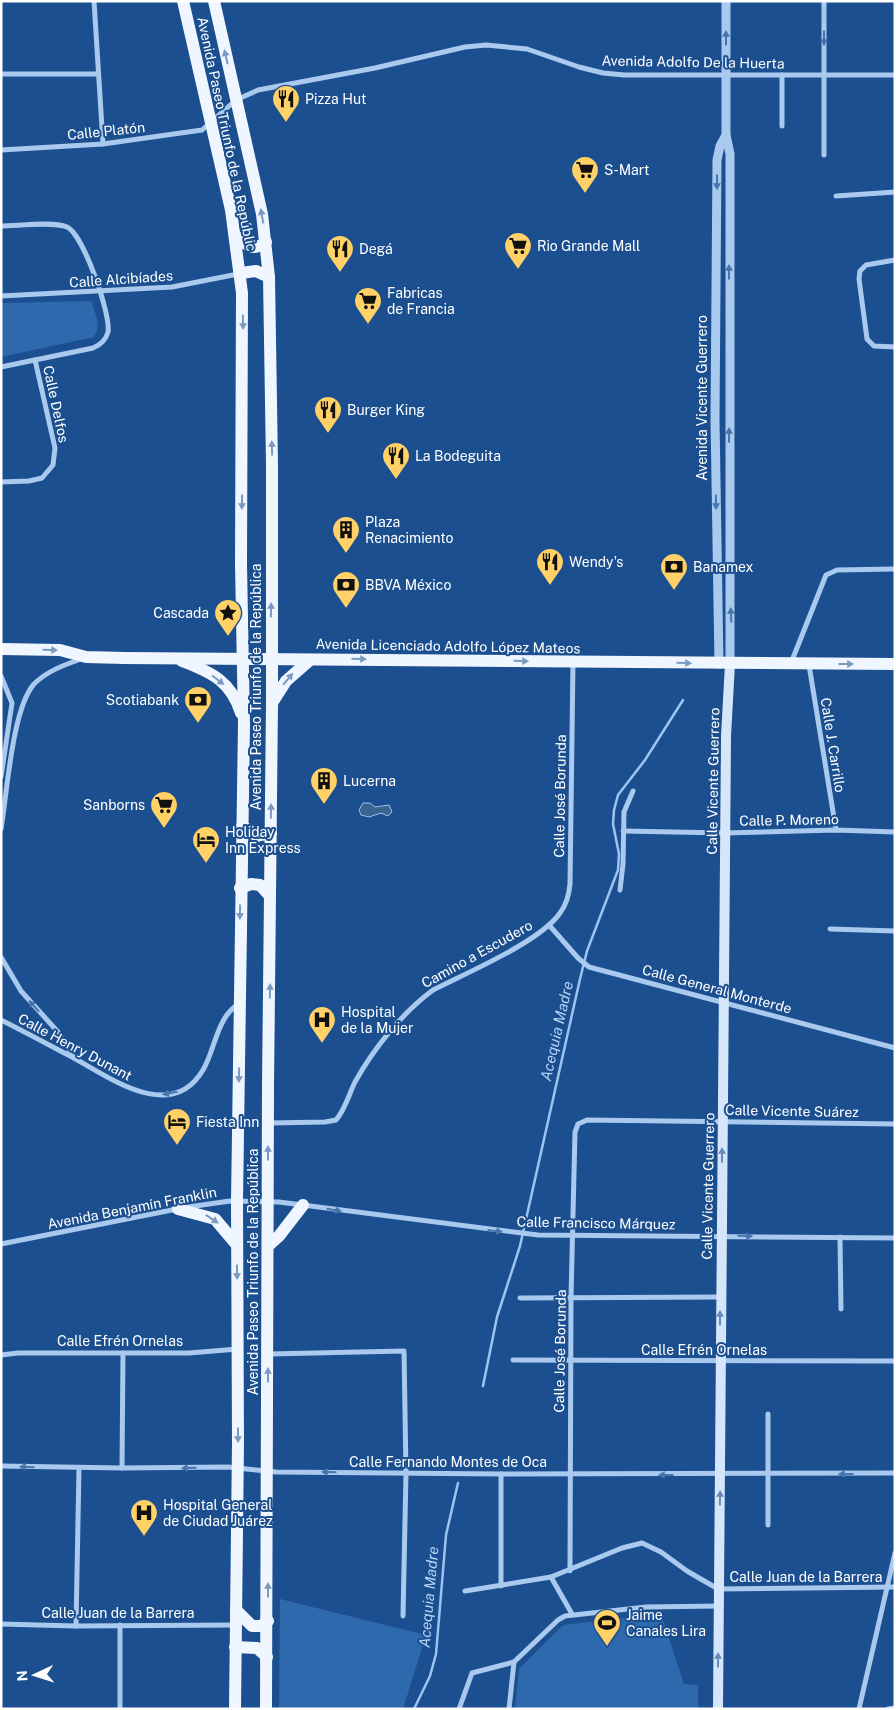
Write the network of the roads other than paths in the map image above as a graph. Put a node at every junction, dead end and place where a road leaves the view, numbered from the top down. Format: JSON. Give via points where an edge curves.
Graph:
{"nodes":[{"id":1,"x":94,"y":1,"type":"edge"},
{"id":2,"x":183,"y":1,"type":"edge"},
{"id":3,"x":214,"y":1,"type":"edge"},
{"id":4,"x":726,"y":1,"type":"edge"},
{"id":5,"x":824,"y":1,"type":"edge"},
{"id":6,"x":1,"y":74,"type":"edge"},
{"id":7,"x":98,"y":74,"type":"junction"},
{"id":8,"x":726,"y":75,"type":"junction"},
{"id":9,"x":782,"y":75,"type":"junction"},
{"id":10,"x":824,"y":75,"type":"junction"},
{"id":11,"x":895,"y":75,"type":"edge"},
{"id":12,"x":236,"y":100,"type":"junction"},
{"id":13,"x":211,"y":124,"type":"junction"},
{"id":14,"x":782,"y":126,"type":"dead end"},
{"id":15,"x":726,"y":135,"type":"junction"},
{"id":16,"x":103,"y":144,"type":"junction"},
{"id":17,"x":1,"y":150,"type":"edge"},
{"id":18,"x":824,"y":154,"type":"dead end"},
{"id":19,"x":895,"y":192,"type":"edge"},
{"id":20,"x":836,"y":196,"type":"dead end"},
{"id":21,"x":1,"y":226,"type":"edge"},
{"id":22,"x":236,"y":236,"type":"junction"},
{"id":23,"x":266,"y":242,"type":"junction"},
{"id":24,"x":895,"y":260,"type":"edge"},
{"id":25,"x":241,"y":273,"type":"junction"},
{"id":26,"x":269,"y":277,"type":"junction"},
{"id":27,"x":100,"y":292,"type":"junction"},
{"id":28,"x":1,"y":296,"type":"edge"},
{"id":29,"x":895,"y":347,"type":"edge"},
{"id":30,"x":35,"y":360,"type":"junction"},
{"id":31,"x":1,"y":366,"type":"edge"},
{"id":32,"x":1,"y":482,"type":"edge"},
{"id":33,"x":895,"y":569,"type":"edge"},
{"id":34,"x":1,"y":649,"type":"edge"},
{"id":35,"x":86,"y":657,"type":"junction"},
{"id":36,"x":175,"y":658,"type":"junction"},
{"id":37,"x":243,"y":659,"type":"junction"},
{"id":38,"x":271,"y":659,"type":"junction"},
{"id":39,"x":310,"y":660,"type":"junction"},
{"id":40,"x":573,"y":662,"type":"junction"},
{"id":41,"x":725,"y":664,"type":"junction"},
{"id":42,"x":790,"y":664,"type":"junction"},
{"id":43,"x":808,"y":664,"type":"junction"},
{"id":44,"x":895,"y":664,"type":"edge"},
{"id":45,"x":1,"y":676,"type":"edge"},
{"id":46,"x":272,"y":703,"type":"junction"},
{"id":47,"x":244,"y":724,"type":"junction"},
{"id":48,"x":1,"y":777,"type":"edge"},
{"id":49,"x":633,"y":791,"type":"dead end"},
{"id":50,"x":242,"y":826,"type":"junction"},
{"id":51,"x":1,"y":829,"type":"edge"},
{"id":52,"x":836,"y":830,"type":"junction"},
{"id":53,"x":623,"y":831,"type":"junction"},
{"id":54,"x":895,"y":832,"type":"edge"},
{"id":55,"x":271,"y":833,"type":"junction"},
{"id":56,"x":726,"y":833,"type":"junction"},
{"id":57,"x":240,"y":888,"type":"junction"},
{"id":58,"x":620,"y":890,"type":"dead end"},
{"id":59,"x":270,"y":896,"type":"junction"},
{"id":60,"x":549,"y":925,"type":"junction"},
{"id":61,"x":830,"y":930,"type":"dead end"},
{"id":62,"x":895,"y":931,"type":"edge"},
{"id":63,"x":1,"y":957,"type":"edge"},
{"id":64,"x":724,"y":1002,"type":"junction"},
{"id":65,"x":240,"y":1004,"type":"junction"},
{"id":66,"x":1,"y":1022,"type":"edge"},
{"id":67,"x":895,"y":1048,"type":"edge"},
{"id":68,"x":74,"y":1058,"type":"junction"},
{"id":69,"x":722,"y":1120,"type":"junction"},
{"id":70,"x":268,"y":1123,"type":"junction"},
{"id":71,"x":895,"y":1124,"type":"edge"},
{"id":72,"x":575,"y":1132,"type":"joint"},
{"id":73,"x":237,"y":1201,"type":"junction"},
{"id":74,"x":268,"y":1202,"type":"junction"},
{"id":75,"x":303,"y":1205,"type":"junction"},
{"id":76,"x":178,"y":1209,"type":"junction"},
{"id":77,"x":721,"y":1235,"type":"junction"},
{"id":78,"x":574,"y":1236,"type":"junction"},
{"id":79,"x":840,"y":1237,"type":"junction"},
{"id":80,"x":895,"y":1238,"type":"edge"},
{"id":81,"x":1,"y":1244,"type":"edge"},
{"id":82,"x":237,"y":1245,"type":"junction"},
{"id":83,"x":269,"y":1245,"type":"junction"},
{"id":84,"x":571,"y":1297,"type":"junction"},
{"id":85,"x":720,"y":1297,"type":"junction"},
{"id":86,"x":520,"y":1298,"type":"dead end"},
{"id":87,"x":842,"y":1309,"type":"dead end"},
{"id":88,"x":239,"y":1349,"type":"junction"},
{"id":89,"x":123,"y":1353,"type":"junction"},
{"id":90,"x":269,"y":1354,"type":"junction"},
{"id":91,"x":1,"y":1355,"type":"edge"},
{"id":92,"x":513,"y":1360,"type":"dead end"},
{"id":93,"x":570,"y":1361,"type":"junction"},
{"id":94,"x":895,"y":1361,"type":"edge"},
{"id":95,"x":720,"y":1362,"type":"junction"},
{"id":96,"x":768,"y":1414,"type":"dead end"},
{"id":97,"x":1,"y":1466,"type":"edge"},
{"id":98,"x":79,"y":1468,"type":"junction"},
{"id":99,"x":122,"y":1468,"type":"junction"},
{"id":100,"x":238,"y":1468,"type":"junction"},
{"id":101,"x":268,"y":1471,"type":"junction"},
{"id":102,"x":406,"y":1473,"type":"junction"},
{"id":103,"x":501,"y":1474,"type":"junction"},
{"id":104,"x":570,"y":1474,"type":"junction"},
{"id":105,"x":768,"y":1474,"type":"junction"},
{"id":106,"x":895,"y":1474,"type":"edge"},
{"id":107,"x":721,"y":1476,"type":"junction"},
{"id":108,"x":768,"y":1525,"type":"dead end"},
{"id":109,"x":895,"y":1553,"type":"edge"},
{"id":110,"x":570,"y":1571,"type":"junction"},
{"id":111,"x":551,"y":1577,"type":"junction"},
{"id":112,"x":501,"y":1586,"type":"junction"},
{"id":113,"x":895,"y":1587,"type":"edge"},
{"id":114,"x":718,"y":1588,"type":"junction"},
{"id":115,"x":886,"y":1588,"type":"junction"},
{"id":116,"x":465,"y":1591,"type":"dead end"},
{"id":117,"x":718,"y":1606,"type":"junction"},
{"id":118,"x":236,"y":1610,"type":"junction"},
{"id":119,"x":572,"y":1614,"type":"junction"},
{"id":120,"x":403,"y":1616,"type":"dead end"},
{"id":121,"x":268,"y":1620,"type":"junction"},
{"id":122,"x":1,"y":1624,"type":"edge"},
{"id":123,"x":120,"y":1625,"type":"junction"},
{"id":124,"x":235,"y":1625,"type":"junction"},
{"id":125,"x":76,"y":1626,"type":"junction"},
{"id":126,"x":235,"y":1647,"type":"junction"},
{"id":127,"x":267,"y":1657,"type":"junction"},
{"id":128,"x":514,"y":1662,"type":"junction"},
{"id":129,"x":895,"y":1708,"type":"edge"},
{"id":130,"x":120,"y":1709,"type":"edge"},
{"id":131,"x":235,"y":1709,"type":"edge"},
{"id":132,"x":266,"y":1709,"type":"edge"},
{"id":133,"x":459,"y":1709,"type":"edge"},
{"id":134,"x":509,"y":1709,"type":"edge"},
{"id":135,"x":718,"y":1709,"type":"edge"},
{"id":136,"x":859,"y":1709,"type":"edge"},
{"id":137,"x":888,"y":1709,"type":"edge"}],
"edges":[{"from":1,"to":7,"type":"street"},
{"from":2,"to":13,"type":"main road","name":"Avenida Paseo Triunfo de la Repúblic"},
{"from":12,"to":3,"type":"main road","name":"Avenida Paseo Triunfo de la República","one_way":true},
{"from":8,"to":4,"type":"street","name":"Avenida Vicente Guerrero","one_way":true},
{"from":5,"to":10,"type":"street","one_way":true},
{"from":6,"to":7,"type":"street"},
{"from":7,"to":16,"type":"street"},
{"from":8,"to":9,"type":"street","name":"Avenida Adolfo De la Huerta"},
{"from":8,"to":12,"type":"street","name":"Avenida Adolfo De la Huerta","via":[[603,73],[527,49],[475,46],[258,90]]},
{"from":8,"to":15,"type":"street","name":"Avenida Vicente Guerrero"},
{"from":9,"to":10,"type":"street","name":"Avenida Adolfo De la Huerta"},
{"from":9,"to":14,"type":"street"},
{"from":10,"to":11,"type":"street","name":"Avenida Adolfo De la Huerta"},
{"from":10,"to":18,"type":"street"},
{"from":12,"to":13,"type":"street","name":"Avenida Adolfo De la Huerta"},
{"from":23,"to":12,"type":"main road","name":"Avenida Paseo Triunfo de la República","one_way":true},
{"from":13,"to":16,"type":"street","name":"Calle Platón","via":[[202,130]]},
{"from":13,"to":22,"type":"main road","name":"Avenida Paseo Triunfo de la Repúblic"},
{"from":41,"to":15,"type":"street","name":"Avenida Vicente Guerrero","one_way":true,"via":[[730,154]]},
{"from":15,"to":41,"type":"street","name":"Avenida Vicente Guerrero","one_way":true,"via":[[720,146],[717,178],[715,428]]},
{"from":16,"to":17,"type":"street","name":"Calle Platón"},
{"from":19,"to":20,"type":"street"},
{"from":21,"to":27,"type":"street","name":"Calle Delfos","via":[[59,225],[71,229],[80,240]]},
{"from":22,"to":23,"type":"main road","via":[[249,247]]},
{"from":22,"to":25,"type":"main road","name":"Avenida Paseo Triunfo de la Repúblic"},
{"from":23,"to":26,"type":"main road","name":"Avenida Paseo Triunfo de la República"},
{"from":24,"to":29,"type":"street","via":[[866,266],[860,271],[859,279],[867,339],[874,346]]},
{"from":25,"to":26,"type":"main road","via":[[256,271]]},
{"from":25,"to":27,"type":"street","name":"Calle Alcibíades","via":[[190,285]]},
{"from":25,"to":37,"type":"main road","name":"Avenida Paseo Triunfo de la República","one_way":true},
{"from":38,"to":26,"type":"main road","name":"Avenida Paseo Triunfo de la República","one_way":true},
{"from":27,"to":28,"type":"street","name":"Calle Alcibíades"},
{"from":27,"to":30,"type":"street","name":"Calle Delfos","via":[[108,334],[100,345]]},
{"from":30,"to":31,"type":"street","name":"Calle Delfos"},
{"from":30,"to":32,"type":"street","name":"Calle Delfos","via":[[55,456],[53,465],[42,478]]},
{"from":33,"to":42,"type":"street","via":[[837,570],[826,575]]},
{"from":34,"to":35,"type":"main road","name":"Avenida Licenciado Adolfo López Mateos","one_way":true,"via":[[60,650]]},
{"from":35,"to":36,"type":"main road","name":"Avenida Licenciado Adolfo López Mateos"},
{"from":35,"to":51,"type":"street","via":[[49,672],[36,682],[24,701]]},
{"from":36,"to":37,"type":"main road","name":"Avenida Licenciado Adolfo López Mateos"},
{"from":36,"to":47,"type":"main road","one_way":true,"via":[[222,681],[236,698]]},
{"from":37,"to":38,"type":"main road","name":"Avenida Licenciado Adolfo López Mateos"},
{"from":37,"to":47,"type":"main road","name":"Avenida Paseo Triunfo de la República"},
{"from":38,"to":39,"type":"main road","name":"Avenida Licenciado Adolfo López Mateos"},
{"from":38,"to":46,"type":"main road","name":"Avenida Paseo Triunfo de la República"},
{"from":39,"to":40,"type":"main road","name":"Avenida Licenciado Adolfo López Mateos","one_way":true},
{"from":46,"to":39,"type":"main road","one_way":true,"via":[[286,681]]},
{"from":40,"to":41,"type":"main road","name":"Avenida Licenciado Adolfo López Mateos","one_way":true},
{"from":40,"to":60,"type":"street","name":"Calle José Borunda","via":[[570,884],[568,898]]},
{"from":41,"to":42,"type":"main road","name":"Avenida Licenciado Adolfo López Mateos"},
{"from":41,"to":56,"type":"main road","name":"Calle Vicente Guerrero"},
{"from":42,"to":43,"type":"main road","name":"Avenida Licenciado Adolfo López Mateos"},
{"from":43,"to":44,"type":"main road","name":"Avenida Licenciado Adolfo López Mateos","one_way":true},
{"from":43,"to":52,"type":"street","name":"Calle J. Carrillo"},
{"from":45,"to":48,"type":"street","via":[[12,703]]},
{"from":55,"to":46,"type":"main road","name":"Avenida Paseo Triunfo de la República","one_way":true},
{"from":47,"to":50,"type":"main road","name":"Avenida Paseo Triunfo de la República"},
{"from":49,"to":53,"type":"street","via":[[624,812]]},
{"from":50,"to":55,"type":"main road","via":[[257,836]]},
{"from":50,"to":57,"type":"main road","name":"Avenida Paseo Triunfo de la República"},
{"from":52,"to":54,"type":"street","name":"Calle P. Moreno"},
{"from":52,"to":56,"type":"street","name":"Calle P. Moreno"},
{"from":53,"to":56,"type":"street","name":"Calle P. Moreno"},
{"from":53,"to":58,"type":"street"},
{"from":55,"to":59,"type":"main road","name":"Avenida Paseo Triunfo de la República"},
{"from":56,"to":64,"type":"main road","name":"Calle Vicente Guerrero"},
{"from":57,"to":59,"type":"main road","via":[[260,885]]},
{"from":57,"to":65,"type":"main road","name":"Avenida Paseo Triunfo de la República","one_way":true},
{"from":70,"to":59,"type":"main road","name":"Avenida Paseo Triunfo de la República","one_way":true},
{"from":60,"to":64,"type":"street","name":"Calle General Monterde","via":[[589,967]]},
{"from":60,"to":70,"type":"street","name":"Camino a Escudero","via":[[534,937],[420,999],[371,1059],[336,1120]]},
{"from":61,"to":62,"type":"street"},
{"from":68,"to":63,"type":"street","one_way":true,"via":[[58,1032],[22,991]]},
{"from":64,"to":67,"type":"street","name":"Calle General Monterde"},
{"from":64,"to":69,"type":"main road","name":"Calle Vicente Guerrero"},
{"from":65,"to":68,"type":"street","name":"Calle Henry Dunant","one_way":true,"via":[[226,1016],[204,1069],[183,1090],[153,1094],[129,1089]]},
{"from":65,"to":73,"type":"main road","name":"Avenida Paseo Triunfo de la República","one_way":true},
{"from":66,"to":68,"type":"street","name":"Calle Henry Dunant"},
{"from":69,"to":71,"type":"street","name":"Calle Vicente Suárez"},
{"from":69,"to":72,"type":"street","name":"Calle Vicente Suárez","via":[[587,1120],[578,1124]]},
{"from":77,"to":69,"type":"main road","name":"Calle Vicente Guerrero","one_way":true},
{"from":74,"to":70,"type":"main road","name":"Avenida Paseo Triunfo de la República","one_way":true},
{"from":72,"to":78,"type":"street","name":"Calle José Borunda"},
{"from":73,"to":74,"type":"street","name":"Avenida Benjamín Franklin"},
{"from":73,"to":76,"type":"street","name":"Avenida Benjamín Franklin"},
{"from":73,"to":82,"type":"main road","name":"Avenida Paseo Triunfo de la República"},
{"from":74,"to":75,"type":"street","name":"Calle Francisco Márquez"},
{"from":74,"to":83,"type":"main road","name":"Avenida Paseo Triunfo de la República"},
{"from":75,"to":78,"type":"street","name":"Calle Francisco Márquez","one_way":true,"via":[[513,1233]]},
{"from":75,"to":83,"type":"main road"},
{"from":76,"to":81,"type":"street","name":"Avenida Benjamín Franklin"},
{"from":76,"to":82,"type":"main road","one_way":true,"via":[[215,1220]]},
{"from":77,"to":78,"type":"street","name":"Calle Francisco Márquez"},
{"from":77,"to":79,"type":"street","name":"Calle Francisco Márquez","one_way":true},
{"from":77,"to":85,"type":"main road","name":"Calle Vicente Guerrero"},
{"from":78,"to":84,"type":"street","name":"Calle José Borunda"},
{"from":79,"to":80,"type":"street","name":"Calle Francisco Márquez"},
{"from":79,"to":87,"type":"street"},
{"from":82,"to":88,"type":"main road","name":"Avenida Paseo Triunfo de la República","one_way":true},
{"from":83,"to":90,"type":"main road","name":"Avenida Paseo Triunfo de la República"},
{"from":84,"to":85,"type":"street"},
{"from":84,"to":86,"type":"street"},
{"from":84,"to":93,"type":"street","name":"Calle José Borunda"},
{"from":95,"to":85,"type":"main road","name":"Calle Vicente Guerrero","one_way":true},
{"from":88,"to":89,"type":"street","name":"Calle Efrén Ornelas"},
{"from":88,"to":100,"type":"main road","name":"Avenida Paseo Triunfo de la República","one_way":true},
{"from":89,"to":91,"type":"street","name":"Calle Efrén Ornelas"},
{"from":89,"to":99,"type":"street"},
{"from":101,"to":90,"type":"main road","name":"Avenida Paseo Triunfo de la República","one_way":true},
{"from":90,"to":102,"type":"street","via":[[404,1351]]},
{"from":92,"to":93,"type":"street","name":"Calle Efrén Ornelas"},
{"from":93,"to":95,"type":"street","name":"Calle Efrén Ornelas"},
{"from":93,"to":104,"type":"street","name":"Calle José Borunda"},
{"from":94,"to":95,"type":"street","name":"Calle Efrén Ornelas"},
{"from":95,"to":107,"type":"main road","name":"Calle Vicente Guerrero"},
{"from":96,"to":105,"type":"street"},
{"from":98,"to":97,"type":"street","name":"Calle Fernando Montes de Oca","one_way":true},
{"from":98,"to":99,"type":"street","name":"Calle Fernando Montes de Oca"},
{"from":98,"to":125,"type":"street"},
{"from":100,"to":99,"type":"street","name":"Calle Fernando Montes de Oca","one_way":true},
{"from":100,"to":101,"type":"street","name":"Calle Fernando Montes de Oca"},
{"from":100,"to":118,"type":"main road","name":"Avenida Paseo Triunfo de la República"},
{"from":102,"to":101,"type":"street","name":"Calle Fernando Montes de Oca","one_way":true},
{"from":121,"to":101,"type":"main road","name":"Avenida Paseo Triunfo de la República","one_way":true},
{"from":102,"to":103,"type":"street","name":"Calle Fernando Montes de Oca"},
{"from":102,"to":120,"type":"street"},
{"from":103,"to":104,"type":"street","name":"Calle Fernando Montes de Oca"},
{"from":103,"to":112,"type":"street"},
{"from":107,"to":104,"type":"street","name":"Calle Fernando Montes de Oca","one_way":true},
{"from":104,"to":110,"type":"street","name":"Calle José Borunda"},
{"from":106,"to":105,"type":"street","name":"Calle Fernando Montes de Oca","one_way":true},
{"from":105,"to":107,"type":"street","name":"Calle Fernando Montes de Oca"},
{"from":105,"to":108,"type":"street"},
{"from":114,"to":107,"type":"main road","name":"Calle Vicente Guerrero","one_way":true},
{"from":109,"to":115,"type":"street"},
{"from":110,"to":111,"type":"street"},
{"from":110,"to":114,"type":"street","via":[[622,1548],[642,1543]]},
{"from":111,"to":112,"type":"street"},
{"from":111,"to":119,"type":"street"},
{"from":112,"to":116,"type":"street"},
{"from":113,"to":115,"type":"street","name":"Calle Juan de la Barrera"},
{"from":114,"to":115,"type":"street","name":"Calle Juan de la Barrera"},
{"from":114,"to":117,"type":"main road","name":"Calle Vicente Guerrero"},
{"from":115,"to":136,"type":"street"},
{"from":117,"to":119,"type":"street","via":[[646,1607]]},
{"from":135,"to":117,"type":"main road","name":"Calle Vicente Guerrero","one_way":true},
{"from":118,"to":121,"type":"main road","via":[[252,1626],[261,1626]]},
{"from":118,"to":124,"type":"main road","name":"Avenida Paseo Triunfo de la República"},
{"from":119,"to":128,"type":"street","via":[[558,1620]]},
{"from":121,"to":127,"type":"main road","name":"Avenida Paseo Triunfo de la República"},
{"from":122,"to":125,"type":"street","name":"Calle Juan de la Barrera"},
{"from":123,"to":124,"type":"street","name":"Calle Juan de la Barrera"},
{"from":123,"to":125,"type":"street","name":"Calle Juan de la Barrera"},
{"from":123,"to":130,"type":"street"},
{"from":124,"to":126,"type":"main road","name":"Avenida Paseo Triunfo de la República"},
{"from":126,"to":127,"type":"main road","via":[[257,1648]]},
{"from":126,"to":131,"type":"main road","name":"Avenida Paseo Triunfo de la República"},
{"from":127,"to":132,"type":"main road","name":"Avenida Paseo Triunfo de la República"},
{"from":128,"to":133,"type":"street","via":[[472,1673]]},
{"from":128,"to":134,"type":"street"},
{"from":129,"to":137,"type":"street"}]}
